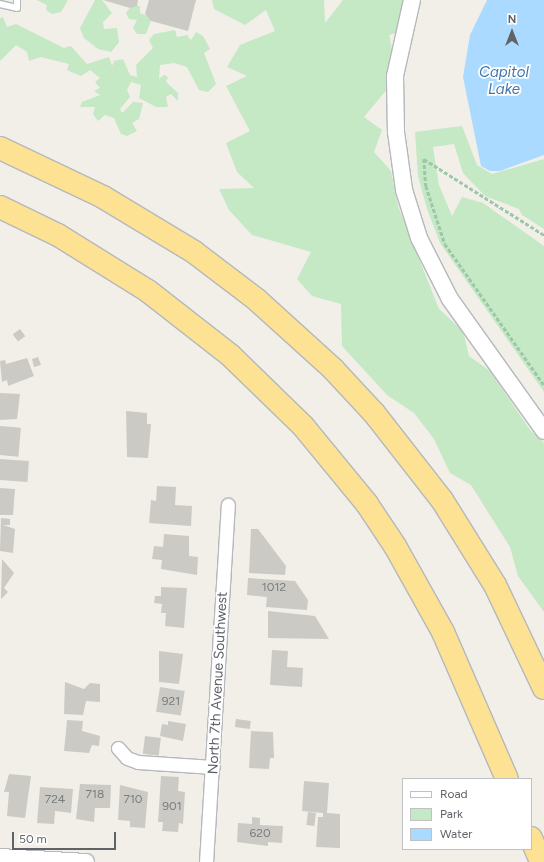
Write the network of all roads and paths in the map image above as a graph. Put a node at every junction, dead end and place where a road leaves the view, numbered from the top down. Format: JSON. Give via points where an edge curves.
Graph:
{"nodes":[{"id":1,"x":17,"y":0,"type":"edge"},
{"id":2,"x":412,"y":0,"type":"edge"},
{"id":3,"x":0,"y":4,"type":"edge"},
{"id":4,"x":0,"y":148,"type":"edge"},
{"id":5,"x":0,"y":207,"type":"edge"},
{"id":6,"x":544,"y":235,"type":"edge"},
{"id":7,"x":544,"y":385,"type":"edge"},
{"id":8,"x":544,"y":431,"type":"edge"},
{"id":9,"x":228,"y":505,"type":"dead end"},
{"id":10,"x":544,"y":688,"type":"edge"},
{"id":11,"x":118,"y":748,"type":"dead end"},
{"id":12,"x":213,"y":767,"type":"junction"},
{"id":13,"x":506,"y":778,"type":"edge"},
{"id":14,"x":532,"y":840,"type":"edge"},
{"id":15,"x":0,"y":857,"type":"edge"},
{"id":16,"x":86,"y":862,"type":"edge"},
{"id":17,"x":206,"y":862,"type":"edge"},
{"id":18,"x":541,"y":862,"type":"edge"}],
"edges":[{"from":1,"to":3,"type":"lane","via":[[17,8]]},
{"from":2,"to":8,"type":"street","via":[[395,76],[396,132],[404,190],[419,238],[450,299]]},
{"from":4,"to":10,"type":"highway","via":[[76,182],[188,248],[257,300],[333,369],[412,459],[446,506],[495,585]]},
{"from":5,"to":13,"type":"highway","via":[[58,235],[148,291],[230,355],[303,426],[367,504],[395,546],[443,632]]},
{"from":6,"to":7,"type":"path","via":[[424,159],[426,186],[445,244]]},
{"from":9,"to":12,"type":"street","name":"North 7th Avenue Southwest"},
{"from":11,"to":12,"type":"street","via":[[127,758],[138,762]]},
{"from":12,"to":17,"type":"street","name":"North 7th Avenue Southwest"},
{"from":14,"to":18,"type":"highway"},
{"from":15,"to":16,"type":"street"}]}
